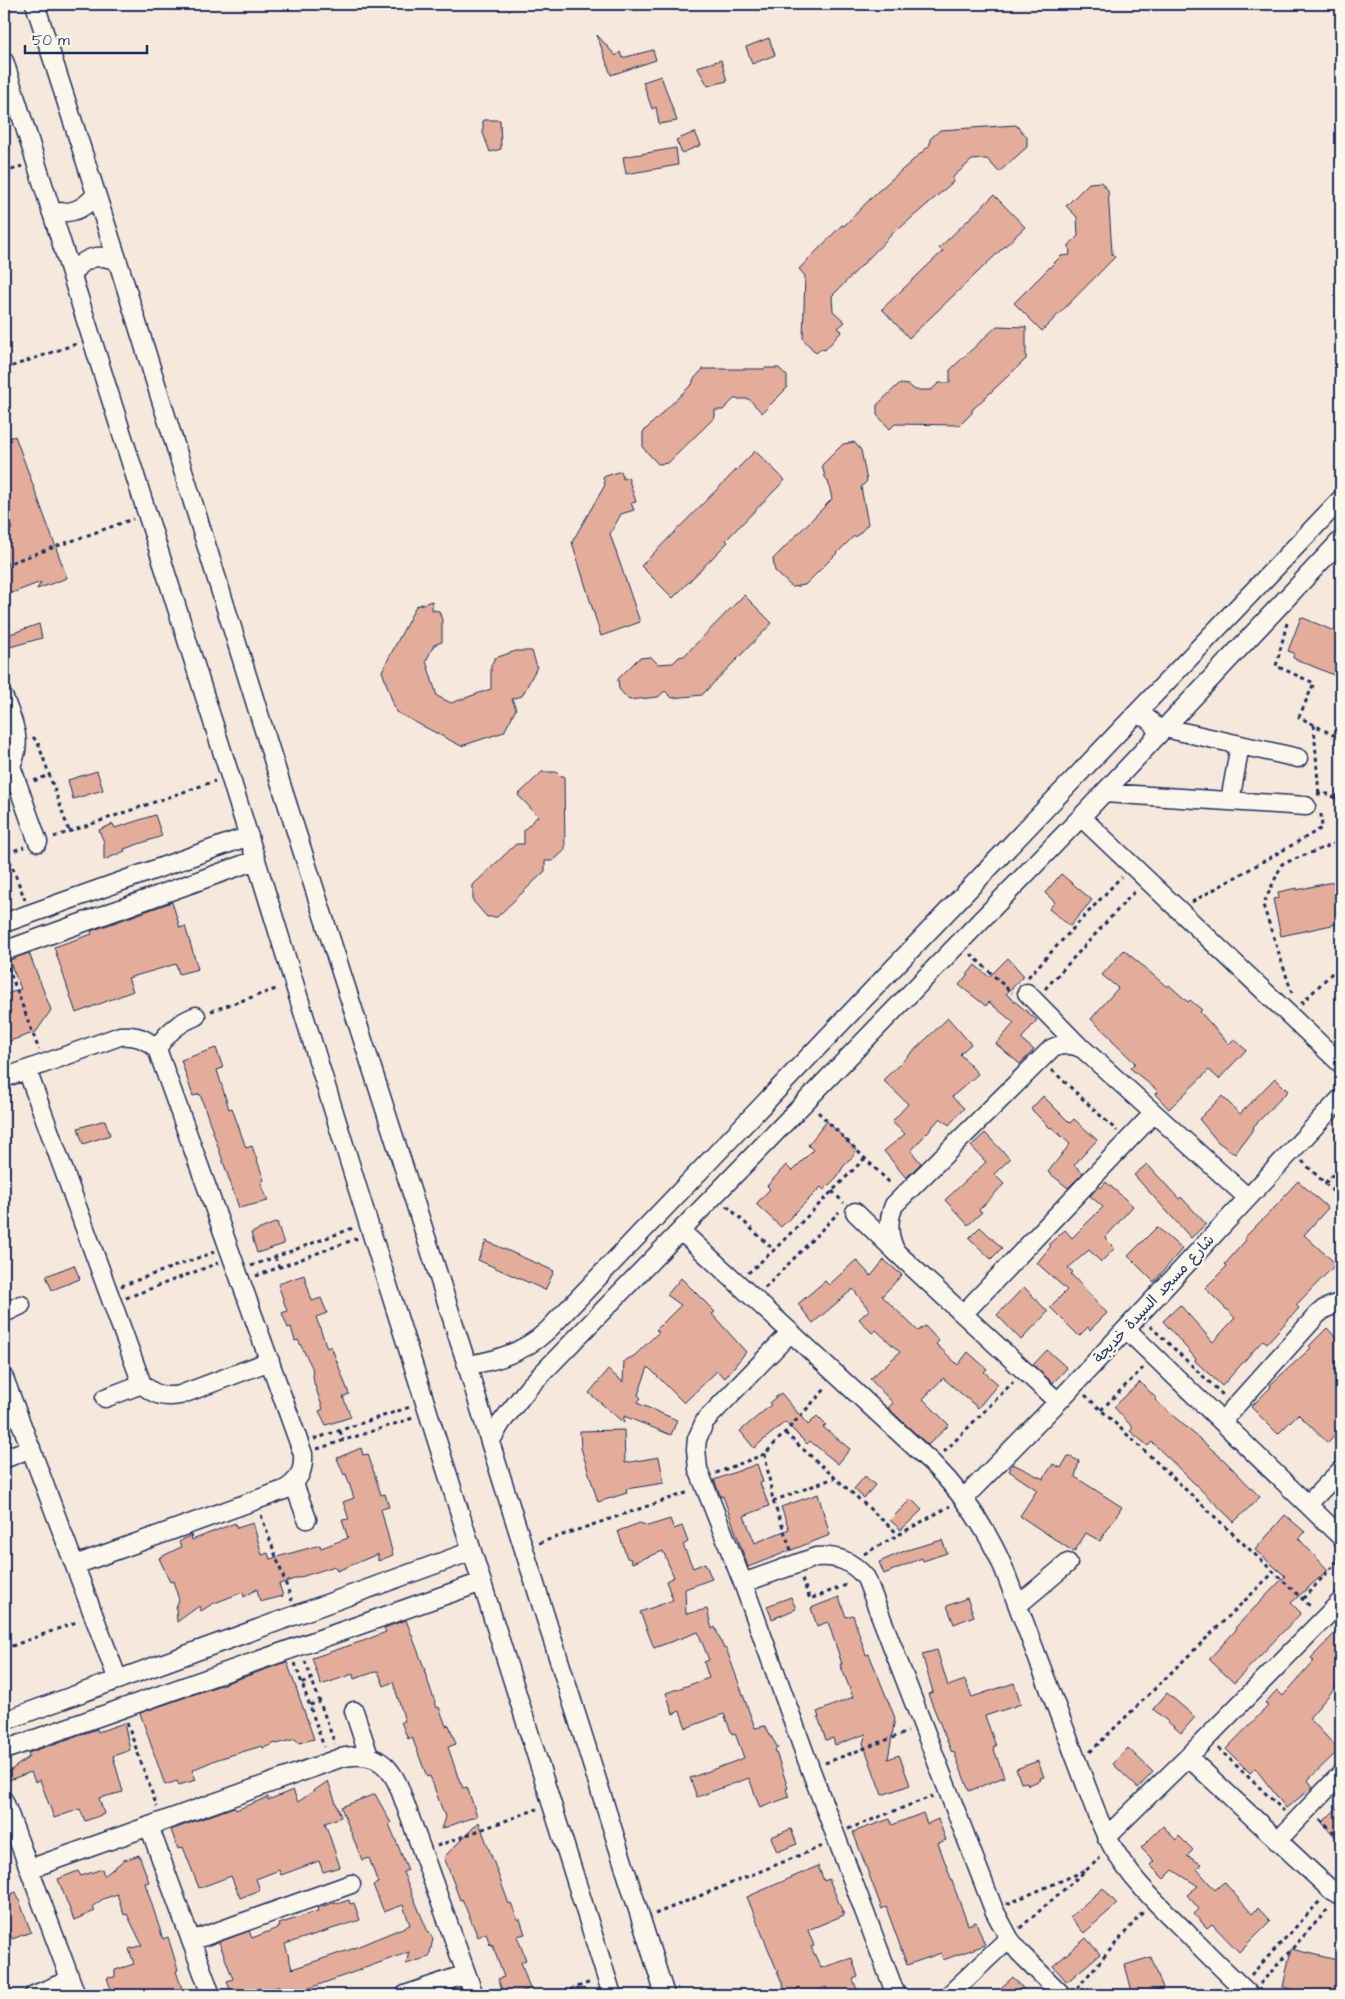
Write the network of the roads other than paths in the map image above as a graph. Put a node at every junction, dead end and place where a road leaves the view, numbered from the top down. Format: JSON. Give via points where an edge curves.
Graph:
{"nodes":[{"id":1,"x":35,"y":4,"type":"edge"},
{"id":2,"x":4,"y":61,"type":"edge"},
{"id":3,"x":96,"y":194,"type":"junction"},
{"id":4,"x":51,"y":211,"type":"junction"},
{"id":5,"x":118,"y":262,"type":"junction"},
{"id":6,"x":73,"y":275,"type":"junction"},
{"id":7,"x":1341,"y":499,"type":"edge"},
{"id":8,"x":1341,"y":540,"type":"edge"},
{"id":9,"x":4,"y":698,"type":"edge"},
{"id":10,"x":1150,"y":699,"type":"junction"},
{"id":11,"x":1135,"y":715,"type":"junction"},
{"id":12,"x":1166,"y":727,"type":"junction"},
{"id":13,"x":1240,"y":745,"type":"junction"},
{"id":14,"x":1298,"y":758,"type":"dead end"},
{"id":15,"x":8,"y":771,"type":"edge"},
{"id":16,"x":1104,"y":793,"type":"junction"},
{"id":17,"x":1230,"y":801,"type":"junction"},
{"id":18,"x":1315,"y":804,"type":"road end"},
{"id":19,"x":1080,"y":817,"type":"junction"},
{"id":20,"x":249,"y":836,"type":"junction"},
{"id":21,"x":38,"y":842,"type":"road end"},
{"id":22,"x":256,"y":860,"type":"junction"},
{"id":23,"x":4,"y":923,"type":"edge"},
{"id":24,"x":5,"y":958,"type":"edge"},
{"id":25,"x":1026,"y":991,"type":"road end"},
{"id":26,"x":196,"y":1016,"type":"road end"},
{"id":27,"x":1083,"y":1049,"type":"junction"},
{"id":28,"x":157,"y":1050,"type":"junction"},
{"id":29,"x":1341,"y":1064,"type":"edge"},
{"id":30,"x":27,"y":1070,"type":"junction"},
{"id":31,"x":4,"y":1078,"type":"edge"},
{"id":32,"x":1341,"y":1098,"type":"edge"},
{"id":33,"x":1154,"y":1113,"type":"junction"},
{"id":34,"x":1248,"y":1198,"type":"junction"},
{"id":35,"x":851,"y":1208,"type":"road end"},
{"id":36,"x":681,"y":1231,"type":"junction"},
{"id":37,"x":896,"y":1252,"type":"junction"},
{"id":38,"x":620,"y":1255,"type":"junction"},
{"id":39,"x":640,"y":1274,"type":"junction"},
{"id":40,"x":1341,"y":1302,"type":"edge"},
{"id":41,"x":21,"y":1305,"type":"dead end"},
{"id":42,"x":4,"y":1312,"type":"edge"},
{"id":43,"x":963,"y":1314,"type":"junction"},
{"id":44,"x":1126,"y":1329,"type":"junction"},
{"id":45,"x":791,"y":1332,"type":"junction"},
{"id":46,"x":270,"y":1362,"type":"junction"},
{"id":47,"x":467,"y":1365,"type":"junction"},
{"id":48,"x":4,"y":1378,"type":"edge"},
{"id":49,"x":142,"y":1384,"type":"junction"},
{"id":50,"x":105,"y":1398,"type":"dead end"},
{"id":51,"x":1058,"y":1402,"type":"junction"},
{"id":52,"x":1222,"y":1421,"type":"junction"},
{"id":53,"x":490,"y":1442,"type":"junction"},
{"id":54,"x":31,"y":1448,"type":"junction"},
{"id":55,"x":4,"y":1459,"type":"edge"},
{"id":56,"x":1341,"y":1470,"type":"edge"},
{"id":57,"x":294,"y":1484,"type":"junction"},
{"id":58,"x":964,"y":1498,"type":"junction"},
{"id":59,"x":1308,"y":1504,"type":"junction"},
{"id":60,"x":307,"y":1519,"type":"dead end"},
{"id":61,"x":1341,"y":1537,"type":"edge"},
{"id":62,"x":472,"y":1551,"type":"junction"},
{"id":63,"x":1068,"y":1563,"type":"dead end"},
{"id":64,"x":75,"y":1565,"type":"junction"},
{"id":65,"x":482,"y":1582,"type":"junction"},
{"id":66,"x":743,"y":1583,"type":"junction"},
{"id":67,"x":1341,"y":1601,"type":"edge"},
{"id":68,"x":1018,"y":1605,"type":"junction"},
{"id":69,"x":118,"y":1680,"type":"junction"},
{"id":70,"x":43,"y":1707,"type":"junction"},
{"id":71,"x":354,"y":1711,"type":"dead end"},
{"id":72,"x":4,"y":1721,"type":"edge"},
{"id":73,"x":53,"y":1733,"type":"junction"},
{"id":74,"x":4,"y":1750,"type":"edge"},
{"id":75,"x":369,"y":1756,"type":"junction"},
{"id":76,"x":1188,"y":1757,"type":"junction"},
{"id":77,"x":1341,"y":1774,"type":"edge"},
{"id":78,"x":4,"y":1801,"type":"edge"},
{"id":79,"x":156,"y":1824,"type":"junction"},
{"id":80,"x":1277,"y":1841,"type":"junction"},
{"id":81,"x":1109,"y":1842,"type":"junction"},
{"id":82,"x":29,"y":1869,"type":"junction"},
{"id":83,"x":351,"y":1884,"type":"dead end"},
{"id":84,"x":1338,"y":1894,"type":"edge"},
{"id":85,"x":1009,"y":1938,"type":"junction"},
{"id":86,"x":191,"y":1941,"type":"junction"},
{"id":87,"x":466,"y":1974,"type":"junction"},
{"id":88,"x":73,"y":1988,"type":"edge"},
{"id":89,"x":1247,"y":1992,"type":"edge"},
{"id":90,"x":34,"y":1995,"type":"edge"},
{"id":91,"x":211,"y":1995,"type":"edge"},
{"id":92,"x":405,"y":1995,"type":"edge"},
{"id":93,"x":474,"y":1995,"type":"edge"},
{"id":94,"x":612,"y":1995,"type":"edge"},
{"id":95,"x":666,"y":1995,"type":"edge"},
{"id":96,"x":896,"y":1995,"type":"edge"},
{"id":97,"x":948,"y":1995,"type":"edge"},
{"id":98,"x":1062,"y":1995,"type":"edge"}],
"edges":[{"from":1,"to":3,"type":"street"},
{"from":2,"to":4,"type":"street"},
{"from":3,"to":4,"type":"street","via":[[76,210]]},
{"from":3,"to":5,"type":"street"},
{"from":4,"to":6,"type":"street"},
{"from":5,"to":6,"type":"street","via":[[92,257],[80,264]]},
{"from":5,"to":47,"type":"street"},
{"from":6,"to":20,"type":"street"},
{"from":7,"to":10,"type":"street"},
{"from":8,"to":12,"type":"street"},
{"from":9,"to":15,"type":"street","via":[[17,734],[17,748]]},
{"from":10,"to":11,"type":"street"},
{"from":10,"to":12,"type":"street","via":[[1163,714]]},
{"from":11,"to":12,"type":"street","via":[[1147,718],[1155,726]]},
{"from":11,"to":38,"type":"street"},
{"from":12,"to":13,"type":"street"},
{"from":12,"to":16,"type":"street"},
{"from":13,"to":14,"type":"street"},
{"from":13,"to":17,"type":"street"},
{"from":15,"to":21,"type":"street"},
{"from":16,"to":17,"type":"street"},
{"from":16,"to":19,"type":"street"},
{"from":17,"to":18,"type":"street"},
{"from":19,"to":29,"type":"street","via":[[1178,910],[1293,1011]]},
{"from":19,"to":36,"type":"street"},
{"from":20,"to":22,"type":"street"},
{"from":20,"to":23,"type":"street"},
{"from":22,"to":24,"type":"street"},
{"from":22,"to":62,"type":"street"},
{"from":25,"to":27,"type":"street"},
{"from":26,"to":28,"type":"street","via":[[169,1032]]},
{"from":27,"to":33,"type":"street"},
{"from":27,"to":37,"type":"street","via":[[1071,1044],[1051,1049],[894,1205],[890,1236]]},
{"from":28,"to":30,"type":"street","via":[[147,1040],[134,1035],[120,1036]]},
{"from":28,"to":46,"type":"street"},
{"from":30,"to":31,"type":"street"},
{"from":30,"to":49,"type":"street"},
{"from":32,"to":34,"type":"street","name":"شارع مسجد السيدة خديجة"},
{"from":33,"to":34,"type":"street"},
{"from":33,"to":43,"type":"street"},
{"from":34,"to":44,"type":"street","name":"شارع مسجد السيدة خديجة"},
{"from":35,"to":37,"type":"street"},
{"from":36,"to":39,"type":"street"},
{"from":36,"to":45,"type":"street"},
{"from":37,"to":43,"type":"street"},
{"from":38,"to":39,"type":"street"},
{"from":38,"to":47,"type":"street","via":[[538,1340],[508,1356]]},
{"from":39,"to":53,"type":"street","via":[[529,1387]]},
{"from":40,"to":52,"type":"street","via":[[1317,1315]]},
{"from":41,"to":42,"type":"street"},
{"from":43,"to":51,"type":"street"},
{"from":44,"to":51,"type":"street","name":"شارع مسجد السيدة خديجة"},
{"from":44,"to":52,"type":"street"},
{"from":45,"to":58,"type":"street","via":[[932,1463]]},
{"from":45,"to":66,"type":"street","via":[[705,1421],[697,1439],[697,1464]]},
{"from":46,"to":49,"type":"street","via":[[170,1397],[160,1396]]},
{"from":46,"to":57,"type":"street","via":[[302,1449],[302,1470]]},
{"from":47,"to":53,"type":"street"},
{"from":48,"to":54,"type":"street"},
{"from":49,"to":50,"type":"street"},
{"from":51,"to":58,"type":"street","name":"شارع مسجد السيدة خديجة"},
{"from":52,"to":59,"type":"street"},
{"from":53,"to":95,"type":"street"},
{"from":54,"to":55,"type":"street"},
{"from":54,"to":64,"type":"street"},
{"from":56,"to":59,"type":"street"},
{"from":57,"to":60,"type":"street"},
{"from":57,"to":64,"type":"street"},
{"from":58,"to":68,"type":"street","via":[[996,1551]]},
{"from":59,"to":61,"type":"street"},
{"from":62,"to":65,"type":"street"},
{"from":62,"to":69,"type":"street"},
{"from":63,"to":68,"type":"street"},
{"from":64,"to":69,"type":"street"},
{"from":65,"to":73,"type":"street"},
{"from":65,"to":94,"type":"street"},
{"from":66,"to":85,"type":"street","via":[[827,1556],[849,1562],[866,1578],[994,1910]]},
{"from":66,"to":96,"type":"street"},
{"from":67,"to":76,"type":"street"},
{"from":68,"to":81,"type":"street"},
{"from":69,"to":70,"type":"street"},
{"from":70,"to":72,"type":"street"},
{"from":70,"to":73,"type":"street"},
{"from":71,"to":75,"type":"street"},
{"from":73,"to":74,"type":"street"},
{"from":75,"to":79,"type":"street","via":[[354,1754],[335,1760]]},
{"from":75,"to":87,"type":"street","via":[[382,1762],[393,1773]]},
{"from":76,"to":80,"type":"street"},
{"from":76,"to":81,"type":"street"},
{"from":77,"to":80,"type":"street"},
{"from":78,"to":82,"type":"street"},
{"from":79,"to":82,"type":"street"},
{"from":79,"to":86,"type":"street"},
{"from":80,"to":84,"type":"street"},
{"from":81,"to":89,"type":"street","via":[[1126,1871]]},
{"from":82,"to":88,"type":"street"},
{"from":83,"to":86,"type":"street"},
{"from":85,"to":97,"type":"street"},
{"from":85,"to":98,"type":"street"},
{"from":86,"to":91,"type":"street"},
{"from":87,"to":92,"type":"street"},
{"from":87,"to":93,"type":"street"},
{"from":88,"to":90,"type":"street"}]}
